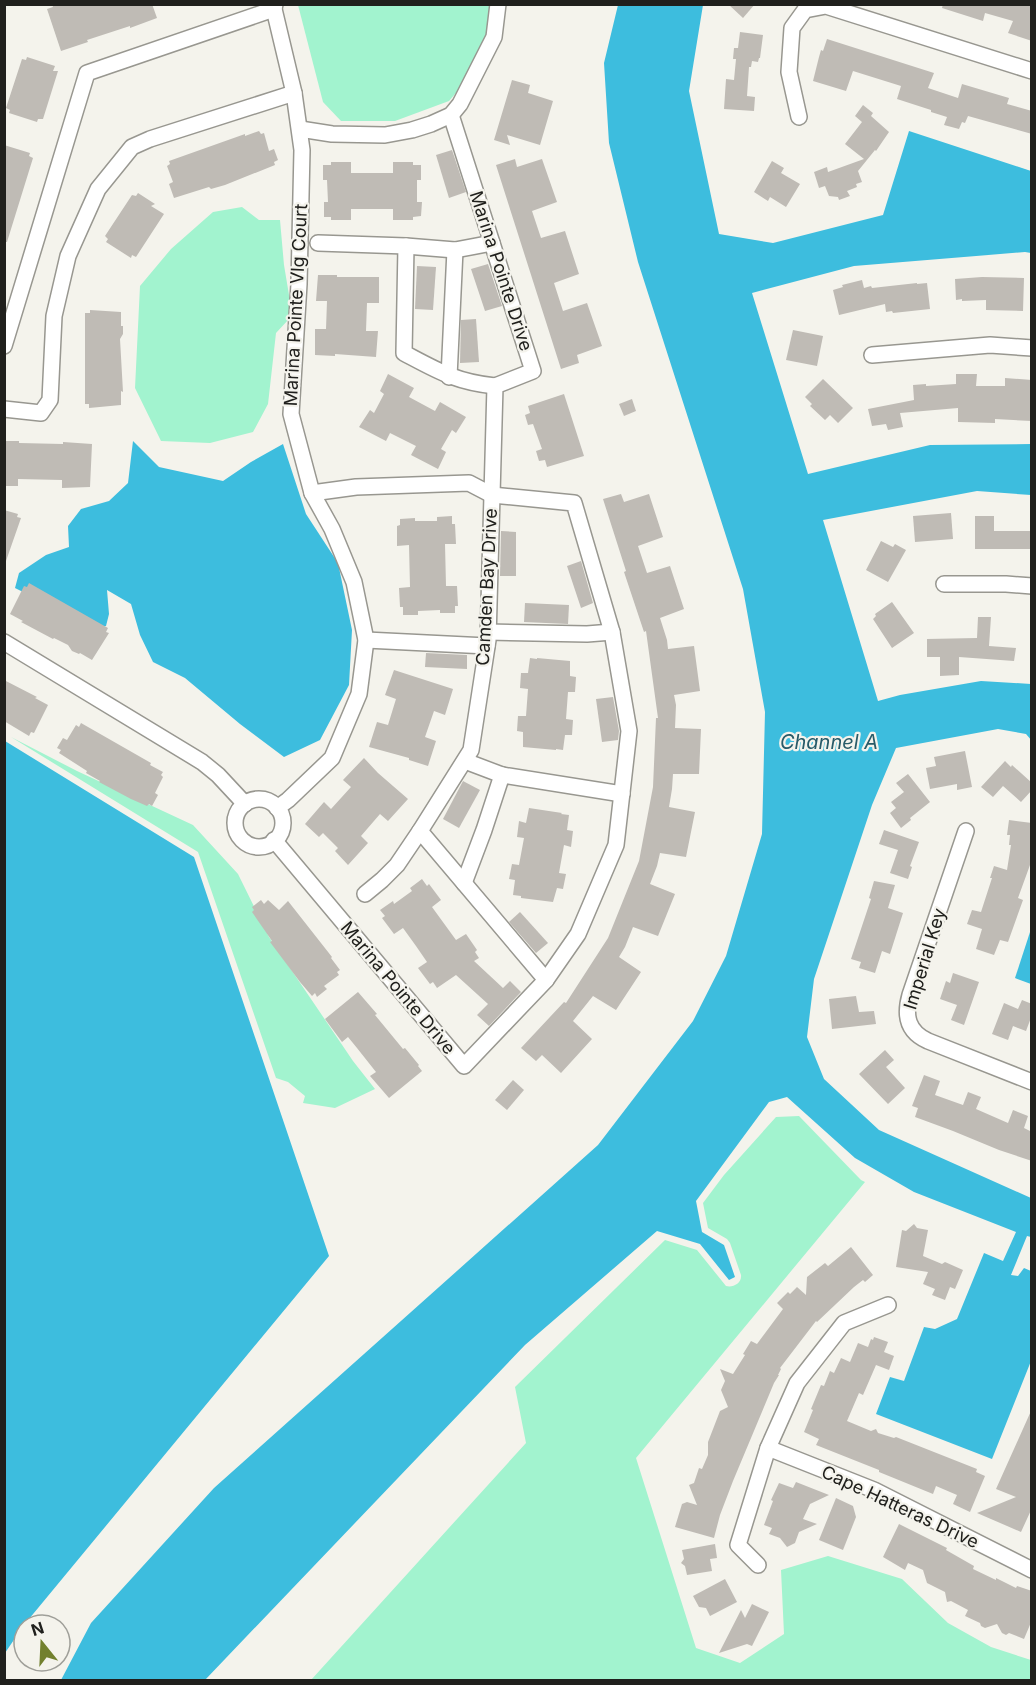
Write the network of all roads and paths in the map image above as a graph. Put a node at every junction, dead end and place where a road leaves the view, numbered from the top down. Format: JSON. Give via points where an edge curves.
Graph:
{"nodes":[{"id":1,"x":498,"y":4,"type":"edge"},
{"id":2,"x":274,"y":7,"type":"edge"},
{"id":3,"x":1032,"y":72,"type":"edge"},
{"id":4,"x":294,"y":93,"type":"junction"},
{"id":5,"x":451,"y":115,"type":"junction"},
{"id":6,"x":799,"y":117,"type":"dead end"},
{"id":7,"x":300,"y":129,"type":"junction"},
{"id":8,"x":318,"y":243,"type":"dead end"},
{"id":9,"x":492,"y":243,"type":"junction"},
{"id":10,"x":406,"y":246,"type":"junction"},
{"id":11,"x":455,"y":250,"type":"junction"},
{"id":12,"x":4,"y":346,"type":"edge"},
{"id":13,"x":1032,"y":348,"type":"edge"},
{"id":14,"x":872,"y":355,"type":"dead end"},
{"id":15,"x":449,"y":377,"type":"junction"},
{"id":16,"x":495,"y":386,"type":"junction"},
{"id":17,"x":4,"y":409,"type":"edge"},
{"id":18,"x":312,"y":494,"type":"junction"},
{"id":19,"x":492,"y":495,"type":"junction"},
{"id":20,"x":944,"y":584,"type":"dead end"},
{"id":21,"x":1032,"y":586,"type":"edge"},
{"id":22,"x":612,"y":632,"type":"junction"},
{"id":23,"x":488,"y":639,"type":"junction"},
{"id":24,"x":366,"y":640,"type":"junction"},
{"id":25,"x":4,"y":642,"type":"edge"},
{"id":26,"x":465,"y":761,"type":"junction"},
{"id":27,"x":502,"y":775,"type":"junction"},
{"id":28,"x":622,"y":794,"type":"junction"},
{"id":29,"x":244,"y":804,"type":"junction"},
{"id":30,"x":277,"y":808,"type":"junction"},
{"id":31,"x":420,"y":831,"type":"junction"},
{"id":32,"x":966,"y":831,"type":"dead end"},
{"id":33,"x":274,"y":840,"type":"junction"},
{"id":34,"x":464,"y":883,"type":"junction"},
{"id":35,"x":365,"y":894,"type":"dead end"},
{"id":36,"x":546,"y":980,"type":"junction"},
{"id":37,"x":1032,"y":1082,"type":"edge"},
{"id":38,"x":888,"y":1305,"type":"dead end"},
{"id":39,"x":768,"y":1448,"type":"junction"},
{"id":40,"x":758,"y":1565,"type":"dead end"},
{"id":41,"x":1030,"y":1566,"type":"edge"}],
"edges":[{"from":1,"to":5,"type":"street","via":[[494,37]]},
{"from":2,"to":4,"type":"street"},
{"from":2,"to":12,"type":"street","via":[[87,73]]},
{"from":3,"to":6,"type":"street","via":[[826,6],[805,10],[792,28],[789,72]]},
{"from":4,"to":7,"type":"street"},
{"from":4,"to":17,"type":"street","via":[[132,147],[98,189],[68,256],[54,316],[50,400],[41,413]]},
{"from":5,"to":7,"type":"street","via":[[412,130],[385,135]]},
{"from":5,"to":9,"type":"street","name":"Marina Pointe Drive"},
{"from":7,"to":18,"type":"street","name":"Marina Pointe Vlg Court","via":[[299,284],[291,414]]},
{"from":8,"to":10,"type":"street"},
{"from":9,"to":11,"type":"street"},
{"from":9,"to":16,"type":"street","name":"Marina Pointe Drive","via":[[533,371]]},
{"from":10,"to":11,"type":"street"},
{"from":10,"to":15,"type":"street","via":[[404,353]]},
{"from":11,"to":15,"type":"street"},
{"from":13,"to":14,"type":"street","via":[[990,345]]},
{"from":15,"to":16,"type":"street"},
{"from":16,"to":19,"type":"street"},
{"from":18,"to":19,"type":"street","name":"Camden Bay Drive","via":[[356,487],[469,483]]},
{"from":18,"to":24,"type":"street","name":"Marina Pointe Vlg Court","via":[[354,582]]},
{"from":19,"to":22,"type":"street","name":"Marina Pointe Drive","via":[[574,502]]},
{"from":19,"to":23,"type":"street","name":"Camden Bay Drive"},
{"from":20,"to":21,"type":"street"},
{"from":22,"to":23,"type":"street"},
{"from":22,"to":28,"type":"street","name":"Marina Pointe Drive","via":[[629,731]]},
{"from":23,"to":24,"type":"street"},
{"from":23,"to":26,"type":"street","name":"Camden Bay Drive","via":[[471,750]]},
{"from":24,"to":30,"type":"street","name":"Marina Pointe Vlg Court","via":[[359,694],[332,758]]},
{"from":25,"to":29,"type":"street","via":[[202,762]]},
{"from":26,"to":27,"type":"street"},
{"from":26,"to":31,"type":"street","name":"Camden Bay Drive"},
{"from":27,"to":28,"type":"street"},
{"from":27,"to":34,"type":"street"},
{"from":28,"to":36,"type":"street","name":"Marina Pointe Drive","via":[[616,844],[578,934]]},
{"from":29,"to":30,"type":"street","via":[[261,799]]},
{"from":29,"to":33,"type":"street","via":[[235,822],[240,837],[253,846]]},
{"from":30,"to":33,"type":"street","via":[[282,826]]},
{"from":31,"to":34,"type":"street"},
{"from":31,"to":35,"type":"street","name":"Camden Bay Drive","via":[[397,865]]},
{"from":32,"to":37,"type":"street","name":"Imperial Key","via":[[910,995],[909,1023],[916,1034],[928,1041]]},
{"from":33,"to":36,"type":"street","name":"Marina Pointe Drive","via":[[464,1066]]},
{"from":34,"to":36,"type":"street"},
{"from":38,"to":39,"type":"street","via":[[844,1323],[797,1383]]},
{"from":39,"to":40,"type":"street","via":[[738,1545]]},
{"from":39,"to":41,"type":"street","name":"Cape Hatteras Drive","via":[[874,1490]]}]}
